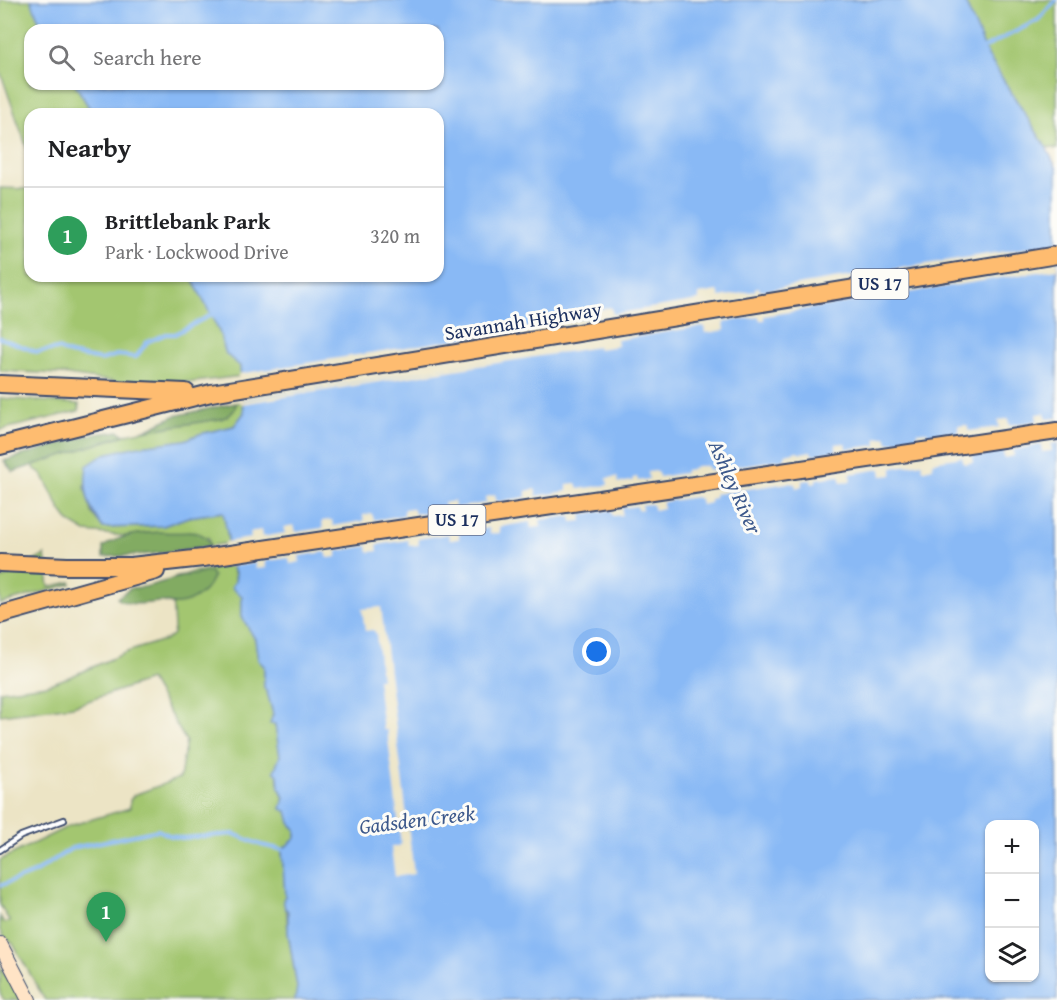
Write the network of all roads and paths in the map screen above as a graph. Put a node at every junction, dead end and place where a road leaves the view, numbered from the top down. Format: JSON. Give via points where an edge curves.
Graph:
{"nodes":[{"id":1,"x":1057,"y":255,"type":"edge"},
{"id":2,"x":0,"y":384,"type":"edge"},
{"id":3,"x":216,"y":392,"type":"junction"},
{"id":4,"x":1057,"y":431,"type":"edge"},
{"id":5,"x":0,"y":446,"type":"edge"},
{"id":6,"x":203,"y":558,"type":"junction"},
{"id":7,"x":0,"y":563,"type":"edge"},
{"id":8,"x":0,"y":615,"type":"edge"},
{"id":9,"x":64,"y":820,"type":"dead end"},
{"id":10,"x":0,"y":850,"type":"edge"},
{"id":11,"x":0,"y":944,"type":"edge"},
{"id":12,"x":29,"y":1000,"type":"edge"}],
"edges":[{"from":1,"to":3,"type":"highway","name":"Savannah Highway","number":"US 17"},
{"from":2,"to":3,"type":"highway"},
{"from":3,"to":5,"type":"highway","name":"Savannah Highway","number":"US 17"},
{"from":4,"to":6,"type":"highway","number":"US 17"},
{"from":6,"to":7,"type":"highway","number":"US 17","via":[[130,566]]},
{"from":6,"to":8,"type":"highway"},
{"from":9,"to":10,"type":"lane","via":[[21,836]]},
{"from":11,"to":12,"type":"main road"}]}
